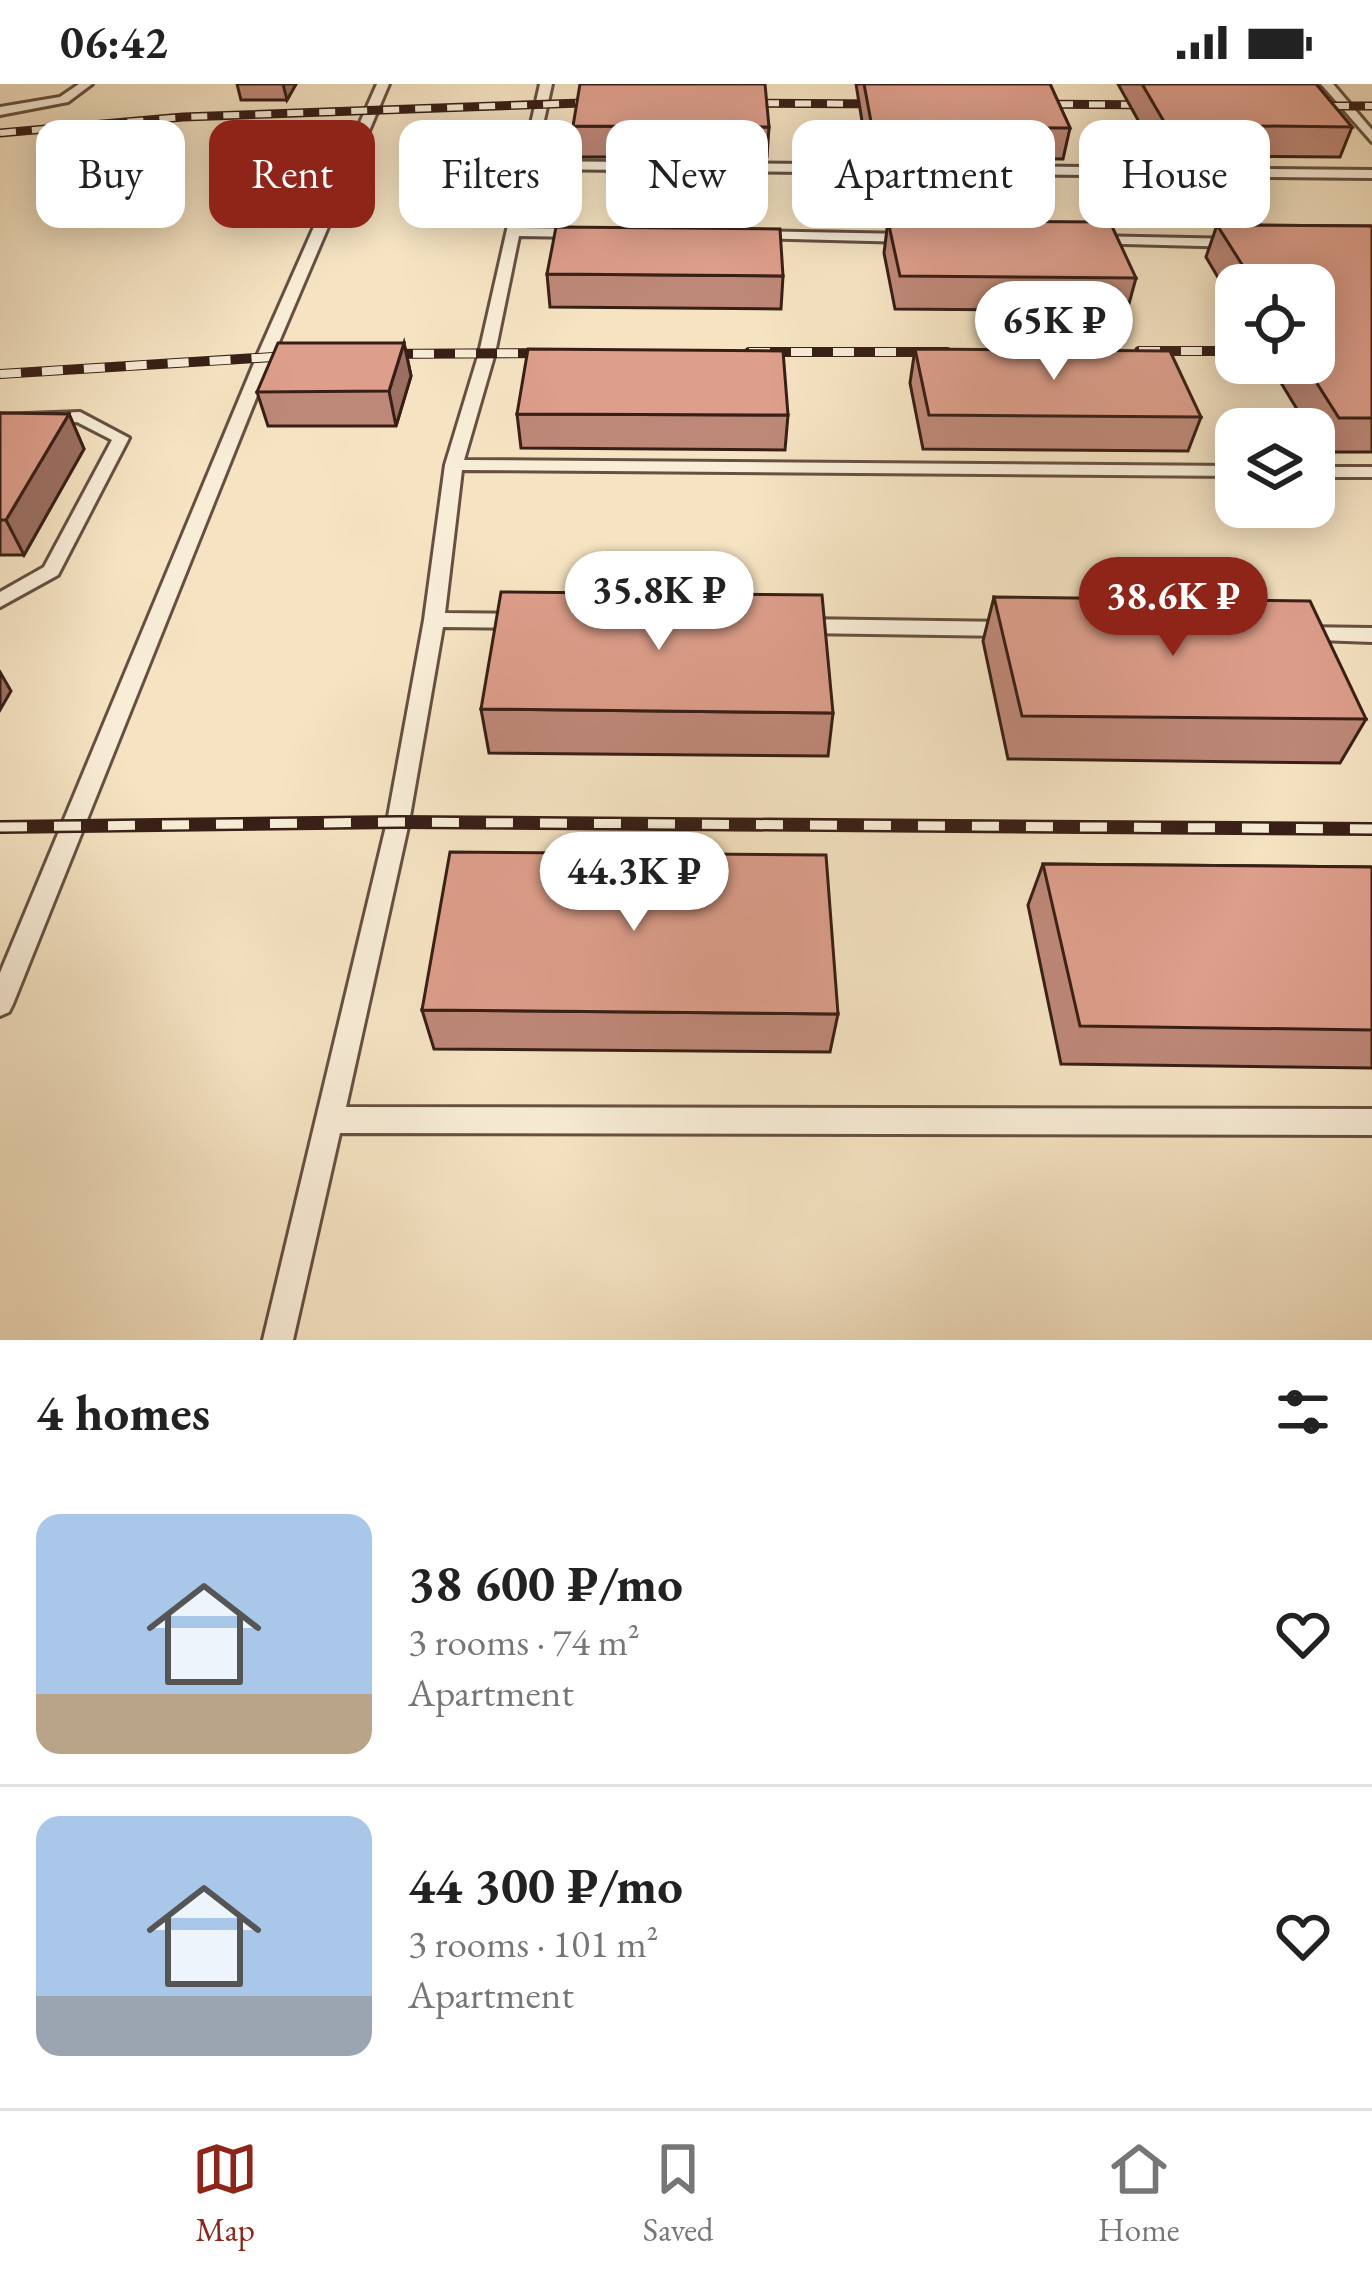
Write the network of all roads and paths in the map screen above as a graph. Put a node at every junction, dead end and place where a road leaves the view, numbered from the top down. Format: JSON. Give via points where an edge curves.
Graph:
{"nodes":[{"id":1,"x":86,"y":84,"type":"edge"},
{"id":2,"x":383,"y":84,"type":"edge"},
{"id":3,"x":546,"y":84,"type":"edge"},
{"id":4,"x":1327,"y":84,"type":"edge"},
{"id":5,"x":0,"y":110,"type":"edge"},
{"id":6,"x":538,"y":120,"type":"edge"},
{"id":7,"x":1372,"y":138,"type":"edge"},
{"id":8,"x":582,"y":166,"type":"edge"},
{"id":9,"x":1372,"y":174,"type":"edge"},
{"id":10,"x":515,"y":228,"type":"edge"},
{"id":11,"x":514,"y":232,"type":"junction"},
{"id":12,"x":586,"y":233,"type":"edge"},
{"id":13,"x":729,"y":235,"type":"edge"},
{"id":14,"x":919,"y":238,"type":"edge"},
{"id":15,"x":1062,"y":240,"type":"edge"},
{"id":16,"x":1253,"y":243,"type":"edge"},
{"id":17,"x":0,"y":420,"type":"edge"},
{"id":18,"x":454,"y":465,"type":"junction"},
{"id":19,"x":1215,"y":471,"type":"edge"},
{"id":20,"x":1335,"y":472,"type":"edge"},
{"id":21,"x":1372,"y":472,"type":"edge"},
{"id":22,"x":0,"y":600,"type":"edge"},
{"id":23,"x":434,"y":620,"type":"junction"},
{"id":24,"x":551,"y":622,"type":"edge"},
{"id":25,"x":786,"y":626,"type":"edge"},
{"id":26,"x":1020,"y":629,"type":"edge"},
{"id":27,"x":1278,"y":633,"type":"edge"},
{"id":28,"x":1372,"y":635,"type":"edge"},
{"id":29,"x":0,"y":1004,"type":"edge"},
{"id":30,"x":327,"y":1120,"type":"junction"},
{"id":31,"x":1372,"y":1122,"type":"edge"},
{"id":32,"x":278,"y":1340,"type":"edge"}],
"edges":[{"from":1,"to":5,"type":"lane","via":[[64,100]]},
{"from":2,"to":29,"type":"lane"},
{"from":3,"to":6,"type":"lane"},
{"from":4,"to":7,"type":"lane"},
{"from":8,"to":9,"type":"lane"},
{"from":10,"to":11,"type":"lane"},
{"from":11,"to":12,"type":"lane"},
{"from":11,"to":18,"type":"lane"},
{"from":13,"to":14,"type":"lane"},
{"from":15,"to":16,"type":"lane"},
{"from":17,"to":22,"type":"lane","via":[[80,417],[121,438],[51,571]]},
{"from":18,"to":19,"type":"lane"},
{"from":18,"to":23,"type":"lane"},
{"from":20,"to":21,"type":"lane"},
{"from":23,"to":24,"type":"lane"},
{"from":23,"to":30,"type":"lane","via":[[398,822]]},
{"from":25,"to":26,"type":"lane"},
{"from":27,"to":28,"type":"lane"},
{"from":30,"to":31,"type":"lane"},
{"from":30,"to":32,"type":"lane"}]}
